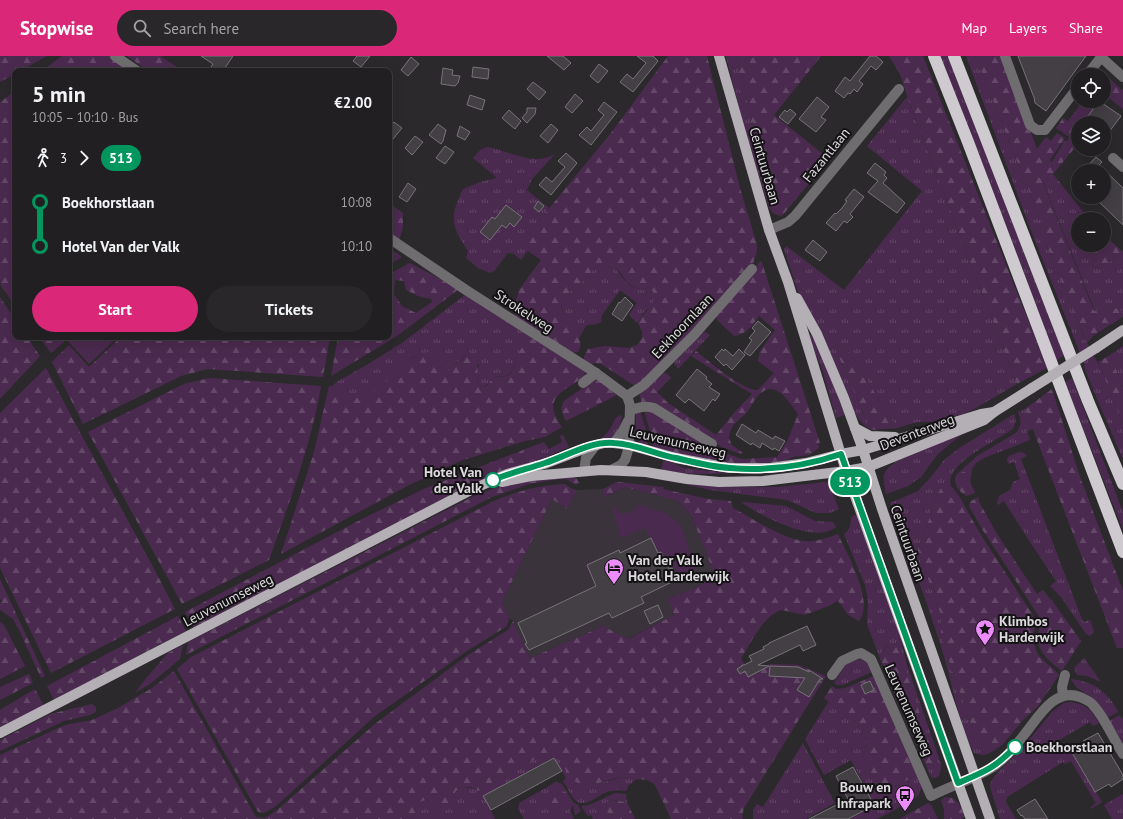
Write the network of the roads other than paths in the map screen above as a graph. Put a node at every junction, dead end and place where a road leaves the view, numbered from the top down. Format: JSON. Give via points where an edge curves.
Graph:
{"nodes":[{"id":1,"x":115,"y":56,"type":"edge"},
{"id":2,"x":719,"y":56,"type":"edge"},
{"id":3,"x":934,"y":56,"type":"edge"},
{"id":4,"x":954,"y":56,"type":"edge"},
{"id":5,"x":1005,"y":56,"type":"edge"},
{"id":6,"x":1101,"y":57,"type":"edge"},
{"id":7,"x":133,"y":68,"type":"edge"},
{"id":8,"x":1092,"y":68,"type":"edge"},
{"id":9,"x":1123,"y":77,"type":"edge"},
{"id":10,"x":898,"y":89,"type":"dead end"},
{"id":11,"x":1071,"y":96,"type":"edge"},
{"id":12,"x":1113,"y":158,"type":"dead end"},
{"id":13,"x":1123,"y":167,"type":"edge"},
{"id":14,"x":769,"y":230,"type":"junction"},
{"id":15,"x":392,"y":240,"type":"edge"},
{"id":16,"x":752,"y":269,"type":"dead end"},
{"id":17,"x":788,"y":282,"type":"junction"},
{"id":18,"x":1123,"y":330,"type":"edge"},
{"id":19,"x":596,"y":373,"type":"junction"},
{"id":20,"x":583,"y":383,"type":"dead end"},
{"id":21,"x":626,"y":396,"type":"junction"},
{"id":22,"x":994,"y":412,"type":"junction"},
{"id":23,"x":630,"y":414,"type":"junction"},
{"id":24,"x":855,"y":428,"type":"junction"},
{"id":25,"x":906,"y":437,"type":"junction"},
{"id":26,"x":614,"y":443,"type":"junction"},
{"id":27,"x":712,"y":444,"type":"dead end"},
{"id":28,"x":596,"y":445,"type":"junction"},
{"id":29,"x":630,"y":445,"type":"junction"},
{"id":30,"x":863,"y":450,"type":"junction"},
{"id":31,"x":841,"y":454,"type":"junction"},
{"id":32,"x":868,"y":467,"type":"junction"},
{"id":33,"x":613,"y":469,"type":"junction"},
{"id":34,"x":584,"y":470,"type":"junction"},
{"id":35,"x":846,"y":471,"type":"junction"},
{"id":36,"x":1123,"y":484,"type":"edge"},
{"id":37,"x":469,"y":492,"type":"junction"},
{"id":38,"x":1123,"y":552,"type":"edge"},
{"id":39,"x":832,"y":675,"type":"dead end"},
{"id":40,"x":1065,"y":675,"type":"dead end"},
{"id":41,"x":1063,"y":696,"type":"junction"},
{"id":42,"x":0,"y":733,"type":"edge"},
{"id":43,"x":1123,"y":754,"type":"edge"},
{"id":44,"x":974,"y":776,"type":"junction"},
{"id":45,"x":958,"y":783,"type":"junction"},
{"id":46,"x":971,"y":819,"type":"edge"},
{"id":47,"x":990,"y":819,"type":"edge"}],
"edges":[{"from":1,"to":7,"type":"street"},
{"from":2,"to":14,"type":"main road","name":"Ceintuurbaan"},
{"from":3,"to":38,"type":"highway"},
{"from":4,"to":36,"type":"highway"},
{"from":5,"to":11,"type":"street","via":[[1030,124],[1037,130],[1045,130]]},
{"from":6,"to":8,"type":"street"},
{"from":6,"to":9,"type":"street"},
{"from":10,"to":14,"type":"street","name":"Fazantlaan","via":[[795,216]]},
{"from":12,"to":13,"type":"street"},
{"from":14,"to":17,"type":"main road","name":"Ceintuurbaan"},
{"from":15,"to":19,"type":"street","name":"Strokelweg"},
{"from":16,"to":21,"type":"street","name":"Eekhoornlaan","via":[[694,335],[644,385]]},
{"from":17,"to":24,"type":"main road","name":"Ceintuurbaan","via":[[817,334]]},
{"from":17,"to":31,"type":"main road","name":"Ceintuurbaan"},
{"from":18,"to":22,"type":"main road","name":"Deventerweg","bridge":true},
{"from":19,"to":20,"type":"street"},
{"from":19,"to":21,"type":"street","name":"Strokelweg"},
{"from":21,"to":23,"type":"street"},
{"from":22,"to":25,"type":"main road","name":"Deventerweg"},
{"from":22,"to":32,"type":"main road","name":"Deventerweg","via":[[984,420]]},
{"from":23,"to":26,"type":"street","via":[[623,431]]},
{"from":23,"to":27,"type":"street","name":"Leuvenumseweg","via":[[641,406],[654,408]]},
{"from":23,"to":29,"type":"street"},
{"from":24,"to":25,"type":"main road","via":[[870,436]]},
{"from":24,"to":30,"type":"main road","name":"Ceintuurbaan"},
{"from":25,"to":30,"type":"main road","name":"Deventerweg"},
{"from":26,"to":28,"type":"main road","name":"Leuvenumseweg"},
{"from":26,"to":29,"type":"main road","name":"Leuvenumseweg"},
{"from":28,"to":34,"type":"street","via":[[586,458]]},
{"from":28,"to":37,"type":"main road","name":"Leuvenumseweg","via":[[507,474]]},
{"from":29,"to":31,"type":"main road","name":"Leuvenumseweg","via":[[676,458],[729,468],[788,466]]},
{"from":29,"to":33,"type":"street","via":[[625,460]]},
{"from":30,"to":31,"type":"main road","name":"Leuvenumseweg"},
{"from":30,"to":32,"type":"main road","name":"Ceintuurbaan"},
{"from":31,"to":35,"type":"main road","name":"Ceintuurbaan"},
{"from":32,"to":35,"type":"main road","name":"Deventerweg"},
{"from":32,"to":44,"type":"main road","name":"Ceintuurbaan"},
{"from":33,"to":34,"type":"main road","name":"Leuvenumseweg"},
{"from":33,"to":35,"type":"main road","name":"Leuvenumseweg","via":[[719,482],[763,481]]},
{"from":34,"to":37,"type":"main road","name":"Leuvenumseweg","via":[[531,476]]},
{"from":35,"to":45,"type":"main road","name":"Ceintuurbaan"},
{"from":37,"to":42,"type":"main road","name":"Leuvenumseweg"},
{"from":39,"to":45,"type":"street","name":"Leuvenumseweg","via":[[842,661],[857,654],[861,653],[871,659],[931,796]]},
{"from":40,"to":41,"type":"street"},
{"from":41,"to":43,"type":"street","via":[[1077,696],[1092,703]]},
{"from":41,"to":44,"type":"street","via":[[1051,702],[1002,760]]},
{"from":44,"to":45,"type":"street"},
{"from":44,"to":47,"type":"main road","name":"Ceintuurbaan"},
{"from":45,"to":46,"type":"main road","name":"Ceintuurbaan"}]}
